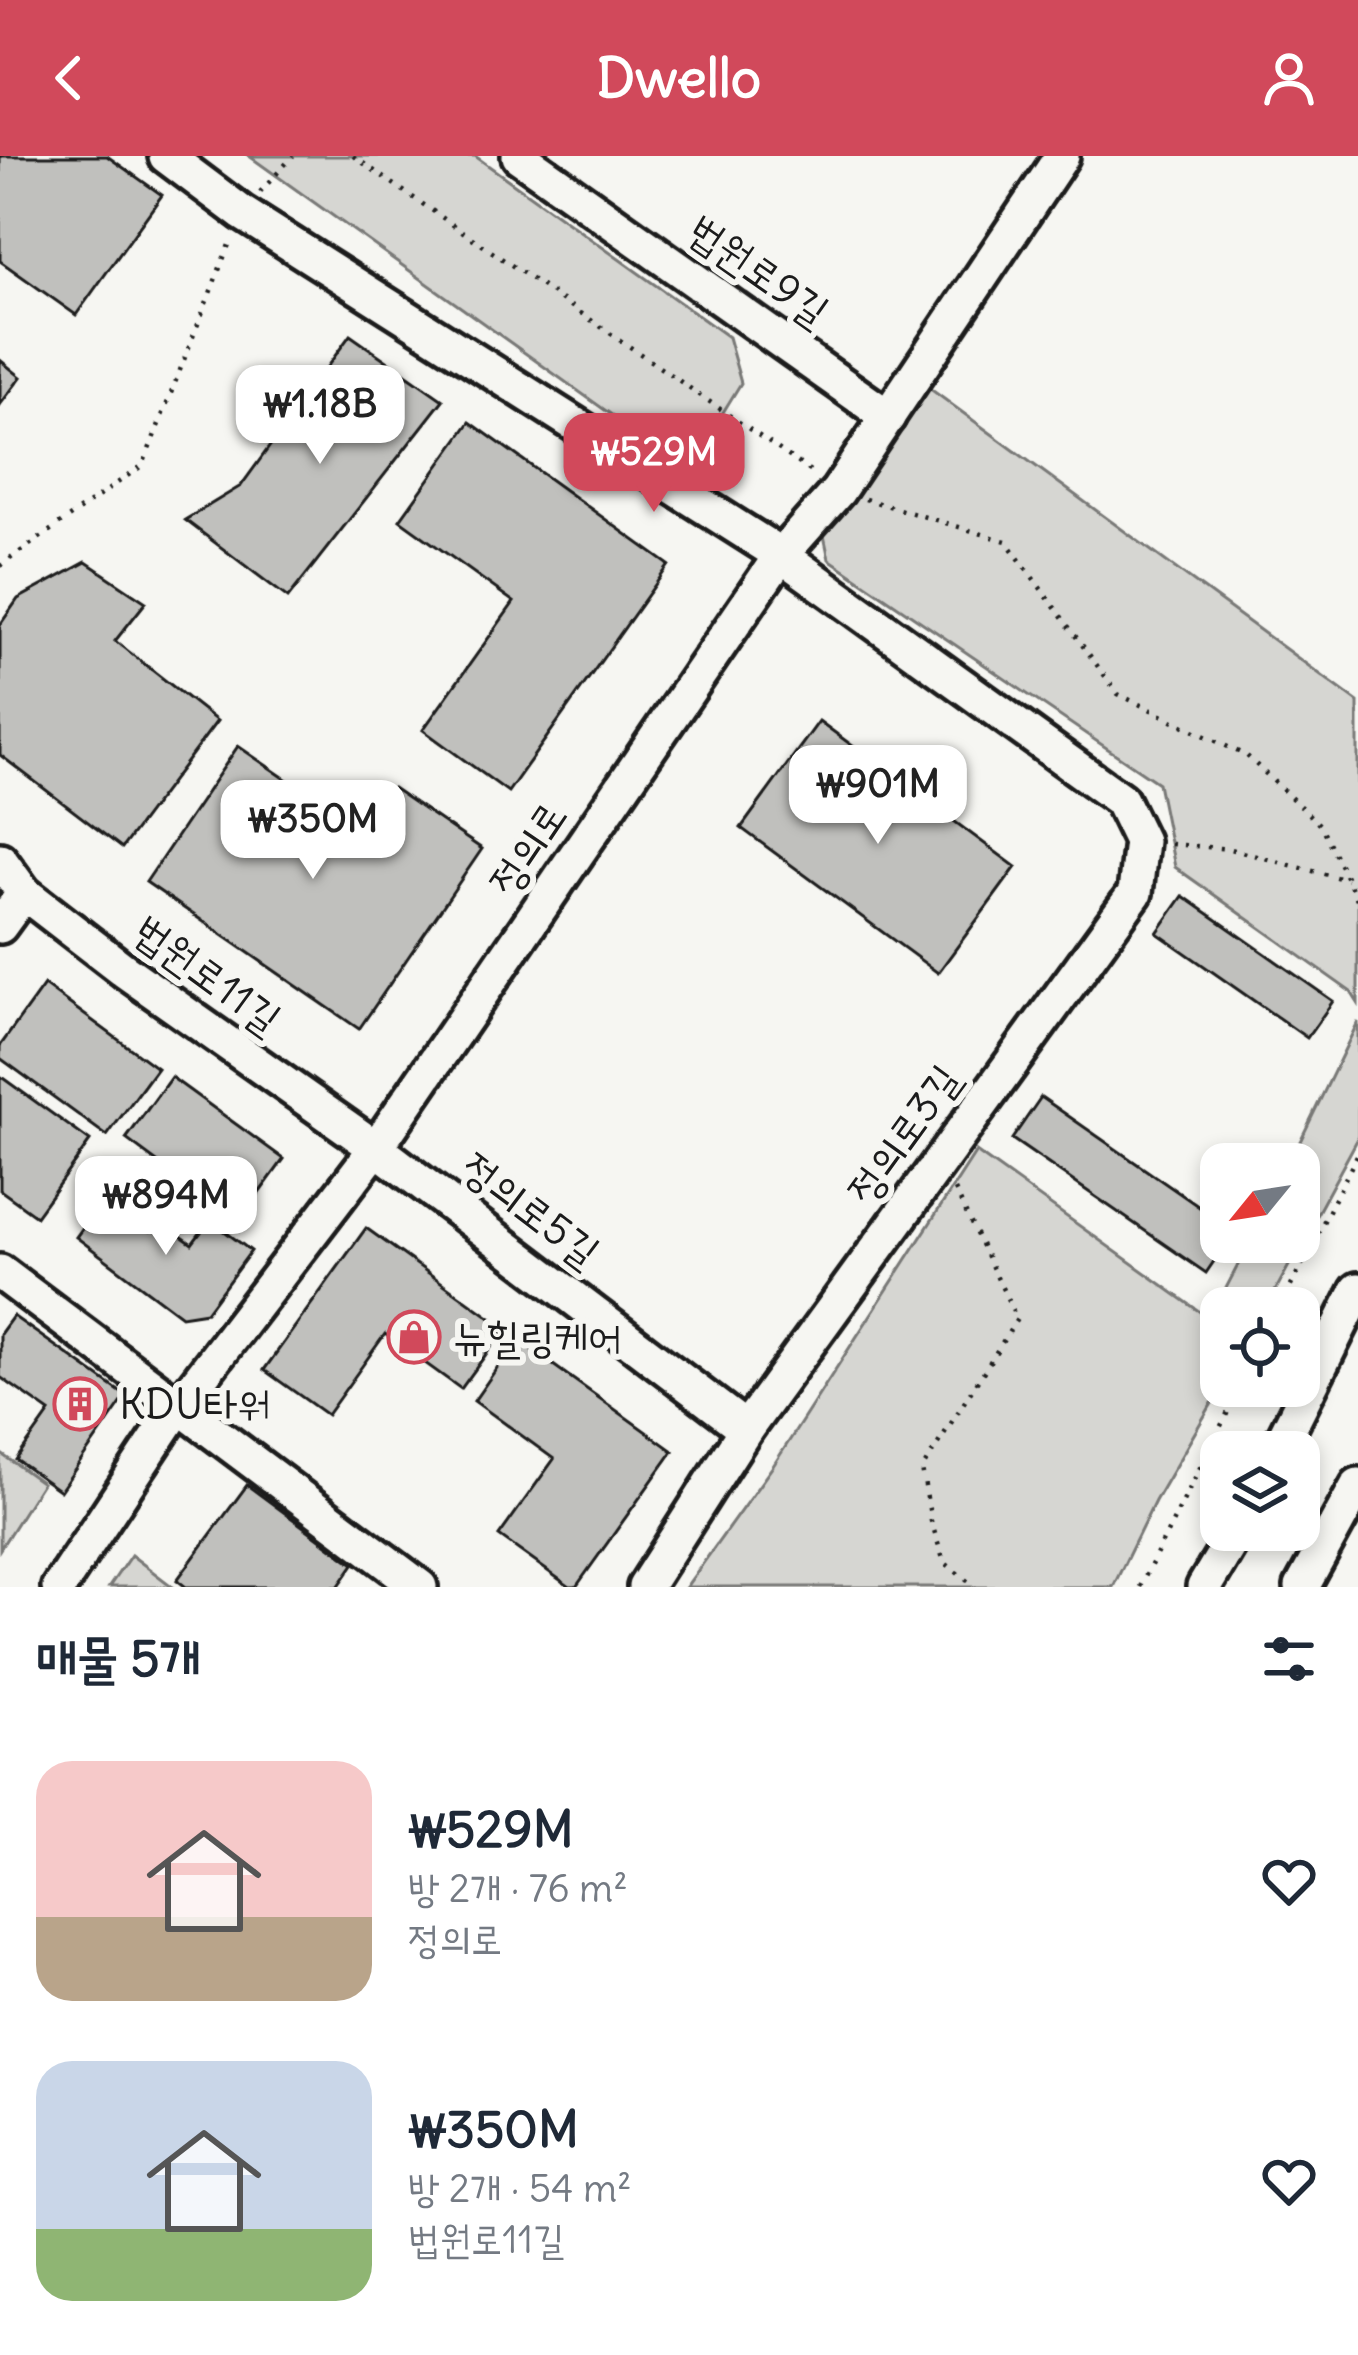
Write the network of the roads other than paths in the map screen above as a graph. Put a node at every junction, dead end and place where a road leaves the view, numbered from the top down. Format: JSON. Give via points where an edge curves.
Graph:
{"nodes":[{"id":1,"x":166,"y":156,"type":"edge"},
{"id":2,"x":519,"y":156,"type":"edge"},
{"id":3,"x":1063,"y":156,"type":"edge"},
{"id":4,"x":888,"y":417,"type":"junction"},
{"id":5,"x":781,"y":555,"type":"junction"},
{"id":6,"x":0,"y":860,"type":"edge"},
{"id":7,"x":24,"y":893,"type":"junction"},
{"id":8,"x":0,"y":926,"type":"edge"},
{"id":9,"x":376,"y":1148,"type":"junction"},
{"id":10,"x":0,"y":1272,"type":"edge"},
{"id":11,"x":1358,"y":1290,"type":"edge"},
{"id":12,"x":178,"y":1408,"type":"junction"},
{"id":13,"x":746,"y":1430,"type":"junction"},
{"id":14,"x":1288,"y":1431,"type":"edge"},
{"id":15,"x":1358,"y":1485,"type":"edge"},
{"id":16,"x":1225,"y":1551,"type":"edge"},
{"id":17,"x":59,"y":1587,"type":"edge"},
{"id":18,"x":420,"y":1587,"type":"edge"},
{"id":19,"x":645,"y":1587,"type":"edge"},
{"id":20,"x":1204,"y":1587,"type":"edge"},
{"id":21,"x":1302,"y":1587,"type":"edge"}],
"edges":[{"from":1,"to":5,"type":"street"},
{"from":2,"to":4,"type":"street","name":"법원로9길"},
{"from":3,"to":4,"type":"street","name":"정의로"},
{"from":4,"to":5,"type":"street","name":"정의로"},
{"from":5,"to":9,"type":"street","name":"정의로"},
{"from":5,"to":13,"type":"street","name":"정의로3길","via":[[1121,800],[1142,841],[1135,893]]},
{"from":6,"to":7,"type":"street","name":"법원로11길"},
{"from":7,"to":8,"type":"street"},
{"from":7,"to":9,"type":"street","name":"법원로11길"},
{"from":9,"to":12,"type":"street","name":"정의로"},
{"from":9,"to":13,"type":"street","name":"정의로5길"},
{"from":10,"to":12,"type":"street"},
{"from":11,"to":14,"type":"street"},
{"from":12,"to":17,"type":"street","name":"정의로"},
{"from":12,"to":18,"type":"street"},
{"from":13,"to":19,"type":"street","name":"정의로3길"},
{"from":15,"to":21,"type":"street"},
{"from":16,"to":20,"type":"street"}]}
